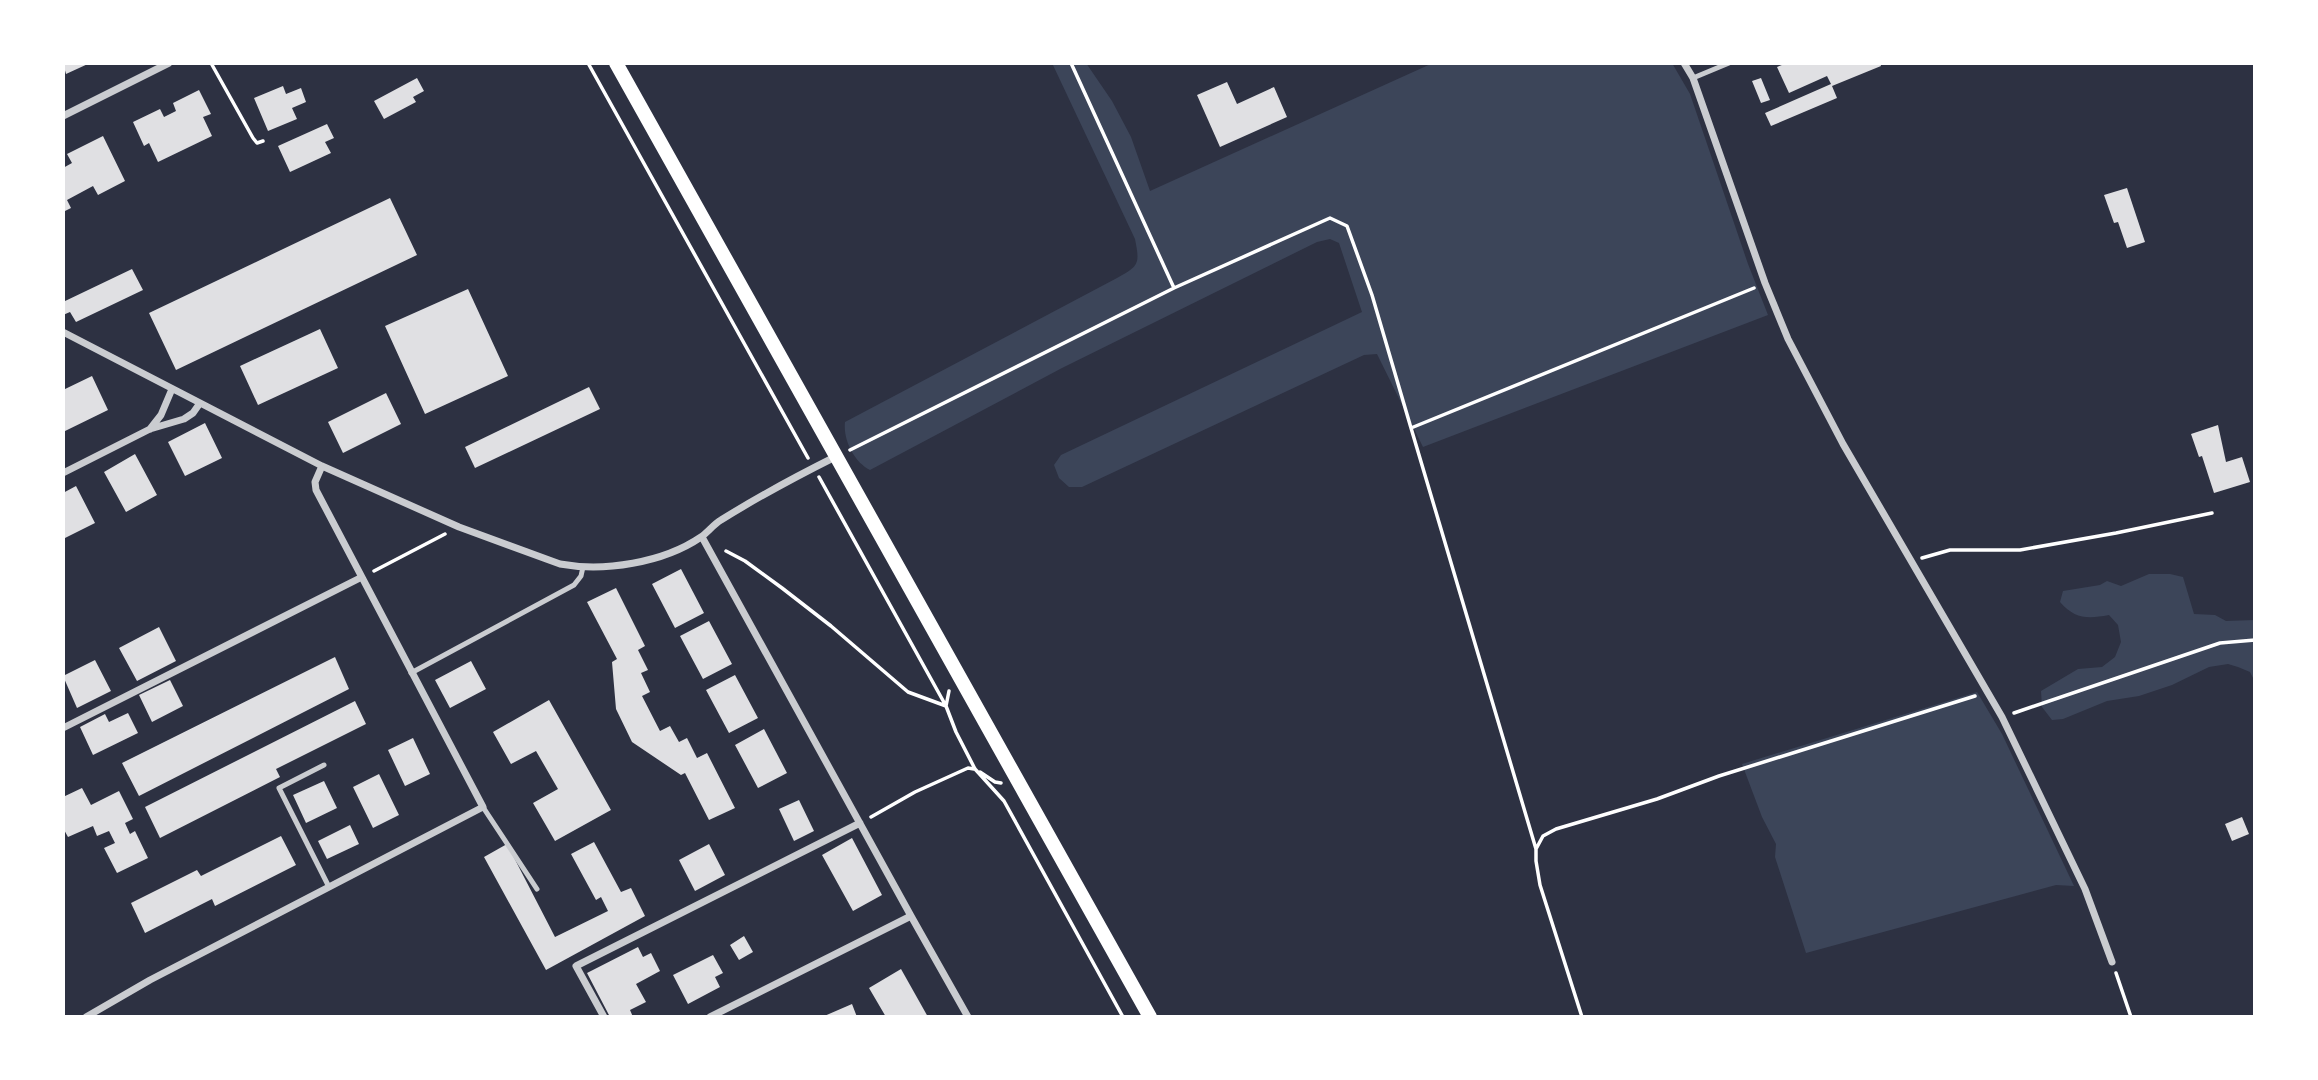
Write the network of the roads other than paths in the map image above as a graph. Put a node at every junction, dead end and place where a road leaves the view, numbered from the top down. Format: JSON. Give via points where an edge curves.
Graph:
{"nodes":[{"id":1,"x":169,"y":63,"type":"edge"},
{"id":2,"x":616,"y":63,"type":"edge"},
{"id":3,"x":1684,"y":63,"type":"edge"},
{"id":4,"x":1729,"y":63,"type":"edge"},
{"id":5,"x":1693,"y":78,"type":"junction"},
{"id":6,"x":63,"y":116,"type":"edge"},
{"id":7,"x":63,"y":332,"type":"edge"},
{"id":8,"x":172,"y":389,"type":"junction"},
{"id":9,"x":200,"y":403,"type":"junction"},
{"id":10,"x":150,"y":429,"type":"junction"},
{"id":11,"x":835,"y":457,"type":"junction"},
{"id":12,"x":323,"y":466,"type":"junction"},
{"id":13,"x":63,"y":473,"type":"edge"},
{"id":14,"x":702,"y":537,"type":"junction"},
{"id":15,"x":583,"y":567,"type":"junction"},
{"id":16,"x":360,"y":578,"type":"junction"},
{"id":17,"x":411,"y":673,"type":"junction"},
{"id":18,"x":63,"y":728,"type":"edge"},
{"id":19,"x":324,"y":765,"type":"dead end"},
{"id":20,"x":482,"y":807,"type":"junction"},
{"id":21,"x":860,"y":823,"type":"junction"},
{"id":22,"x":328,"y":887,"type":"junction"},
{"id":23,"x":537,"y":889,"type":"dead end"},
{"id":24,"x":911,"y":916,"type":"junction"},
{"id":25,"x":2112,"y":962,"type":"road end"},
{"id":26,"x":86,"y":1017,"type":"edge"},
{"id":27,"x":604,"y":1017,"type":"edge"},
{"id":28,"x":710,"y":1017,"type":"edge"},
{"id":29,"x":968,"y":1017,"type":"edge"},
{"id":30,"x":1150,"y":1017,"type":"edge"}],
"edges":[{"from":1,"to":6,"type":"street"},
{"from":2,"to":11,"type":"main road"},
{"from":3,"to":5,"type":"street"},
{"from":4,"to":5,"type":"lane"},
{"from":5,"to":25,"type":"street","via":[[1788,339],[2002,717],[2085,889]]},
{"from":7,"to":8,"type":"street"},
{"from":8,"to":9,"type":"street"},
{"from":8,"to":10,"type":"street"},
{"from":9,"to":10,"type":"street","via":[[184,419]]},
{"from":9,"to":12,"type":"street"},
{"from":10,"to":13,"type":"street"},
{"from":11,"to":14,"type":"street","via":[[719,521]]},
{"from":11,"to":30,"type":"main road"},
{"from":12,"to":15,"type":"street","via":[[459,527],[560,564]]},
{"from":12,"to":16,"type":"street","via":[[316,490]]},
{"from":14,"to":15,"type":"street","via":[[654,558]]},
{"from":14,"to":21,"type":"street"},
{"from":15,"to":17,"type":"lane","via":[[574,585]]},
{"from":16,"to":17,"type":"street"},
{"from":16,"to":18,"type":"street"},
{"from":17,"to":20,"type":"street"},
{"from":19,"to":22,"type":"lane","via":[[279,788]]},
{"from":20,"to":22,"type":"street"},
{"from":20,"to":23,"type":"lane"},
{"from":21,"to":24,"type":"street"},
{"from":21,"to":27,"type":"street","via":[[576,965]]},
{"from":22,"to":26,"type":"street"},
{"from":24,"to":28,"type":"street"},
{"from":24,"to":29,"type":"street"}]}
